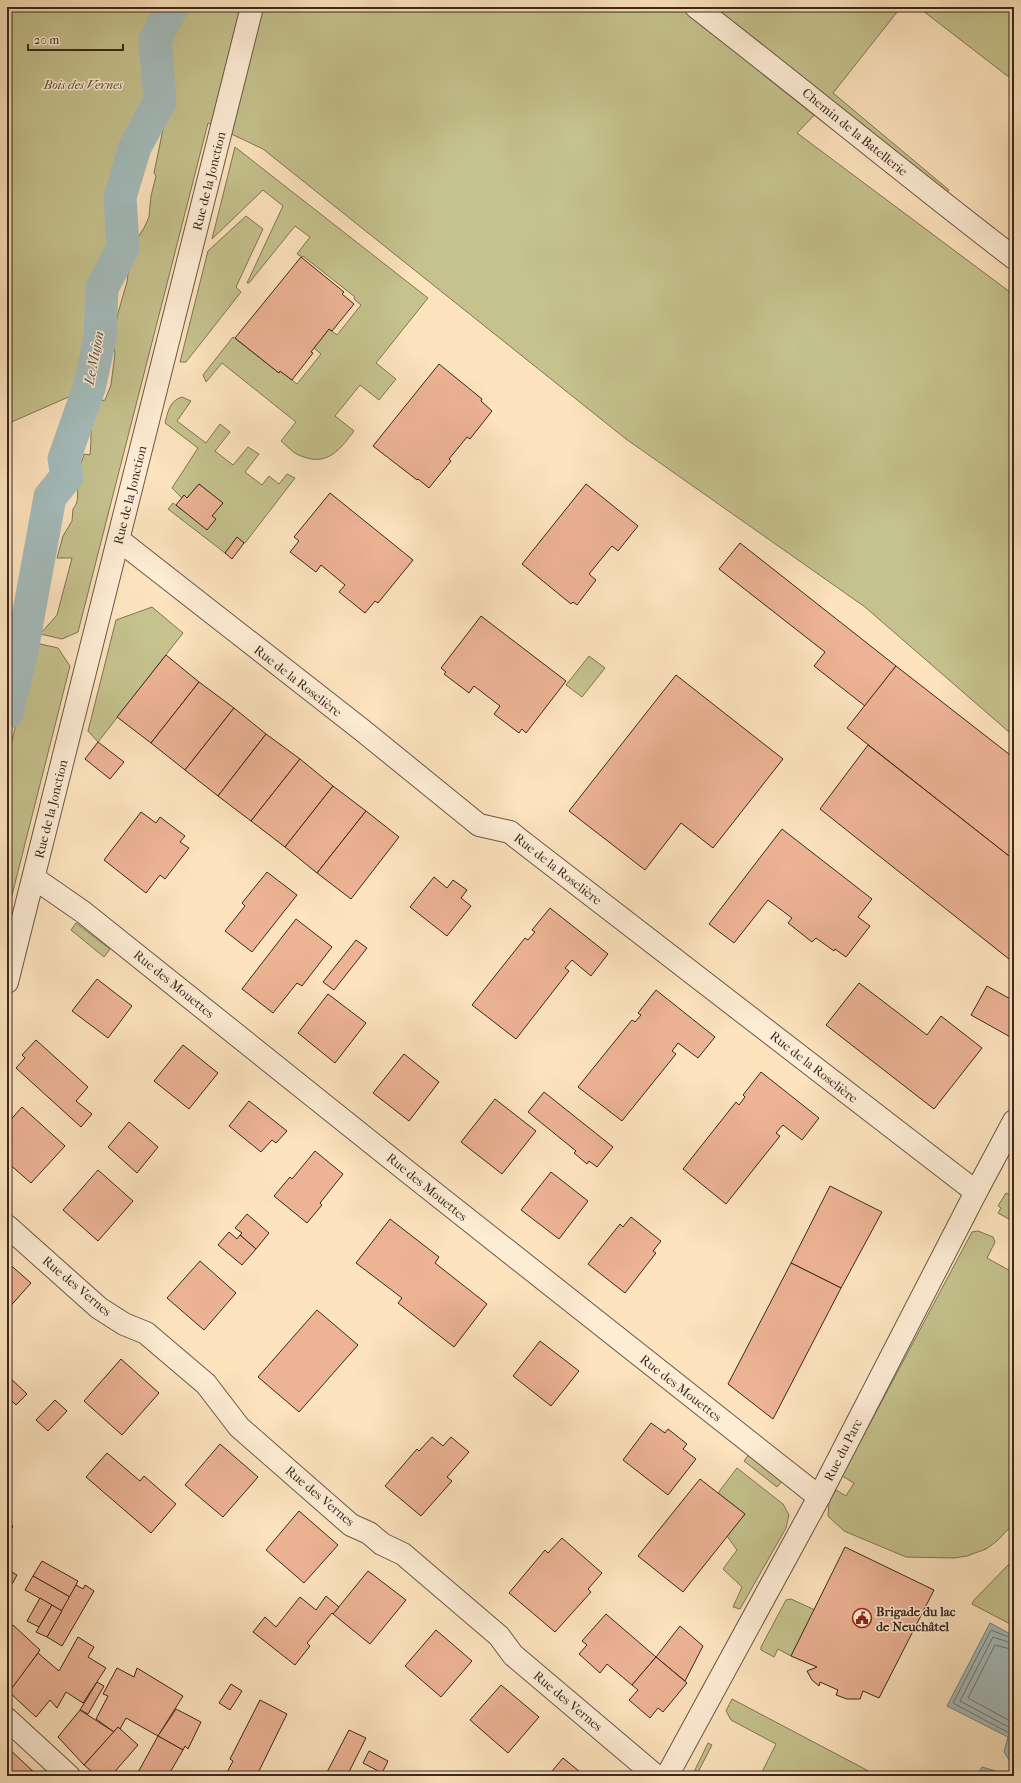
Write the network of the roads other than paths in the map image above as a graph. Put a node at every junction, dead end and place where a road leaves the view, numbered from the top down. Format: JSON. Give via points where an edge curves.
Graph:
{"nodes":[{"id":1,"x":252,"y":7,"type":"edge"},
{"id":2,"x":696,"y":7,"type":"edge"},
{"id":3,"x":1014,"y":258,"type":"edge"},
{"id":4,"x":119,"y":540,"type":"junction"},
{"id":5,"x":34,"y":878,"type":"junction"},
{"id":6,"x":7,"y":982,"type":"edge"},
{"id":7,"x":1014,"y":1121,"type":"edge"},
{"id":8,"x":976,"y":1192,"type":"junction"},
{"id":9,"x":7,"y":1226,"type":"edge"},
{"id":10,"x":819,"y":1498,"type":"junction"},
{"id":11,"x":7,"y":1719,"type":"edge"},
{"id":12,"x":69,"y":1776,"type":"edge"},
{"id":13,"x":656,"y":1776,"type":"edge"},
{"id":14,"x":667,"y":1776,"type":"edge"}],
"edges":[{"from":1,"to":4,"type":"street","name":"Rue de la Jonction"},
{"from":2,"to":3,"type":"street","name":"Chemin de la Batellerie"},
{"from":4,"to":5,"type":"street","name":"Rue de la Jonction"},
{"from":4,"to":8,"type":"street","name":"Rue de la Roselière","via":[[479,825],[510,832],[516,836]]},
{"from":5,"to":6,"type":"street","name":"Rue de la Jonction"},
{"from":5,"to":10,"type":"street","name":"Rue des Mouettes","via":[[83,912]]},
{"from":7,"to":8,"type":"street","name":"Rue du Parc"},
{"from":8,"to":10,"type":"street","name":"Rue du Parc"},
{"from":9,"to":13,"type":"street","name":"Rue des Vernes","via":[[99,1308],[124,1324],[146,1333],[206,1384],[239,1427],[351,1525],[403,1554],[499,1636],[513,1655]]},
{"from":10,"to":14,"type":"street","name":"Rue du Parc"},
{"from":11,"to":12,"type":"street"}]}
